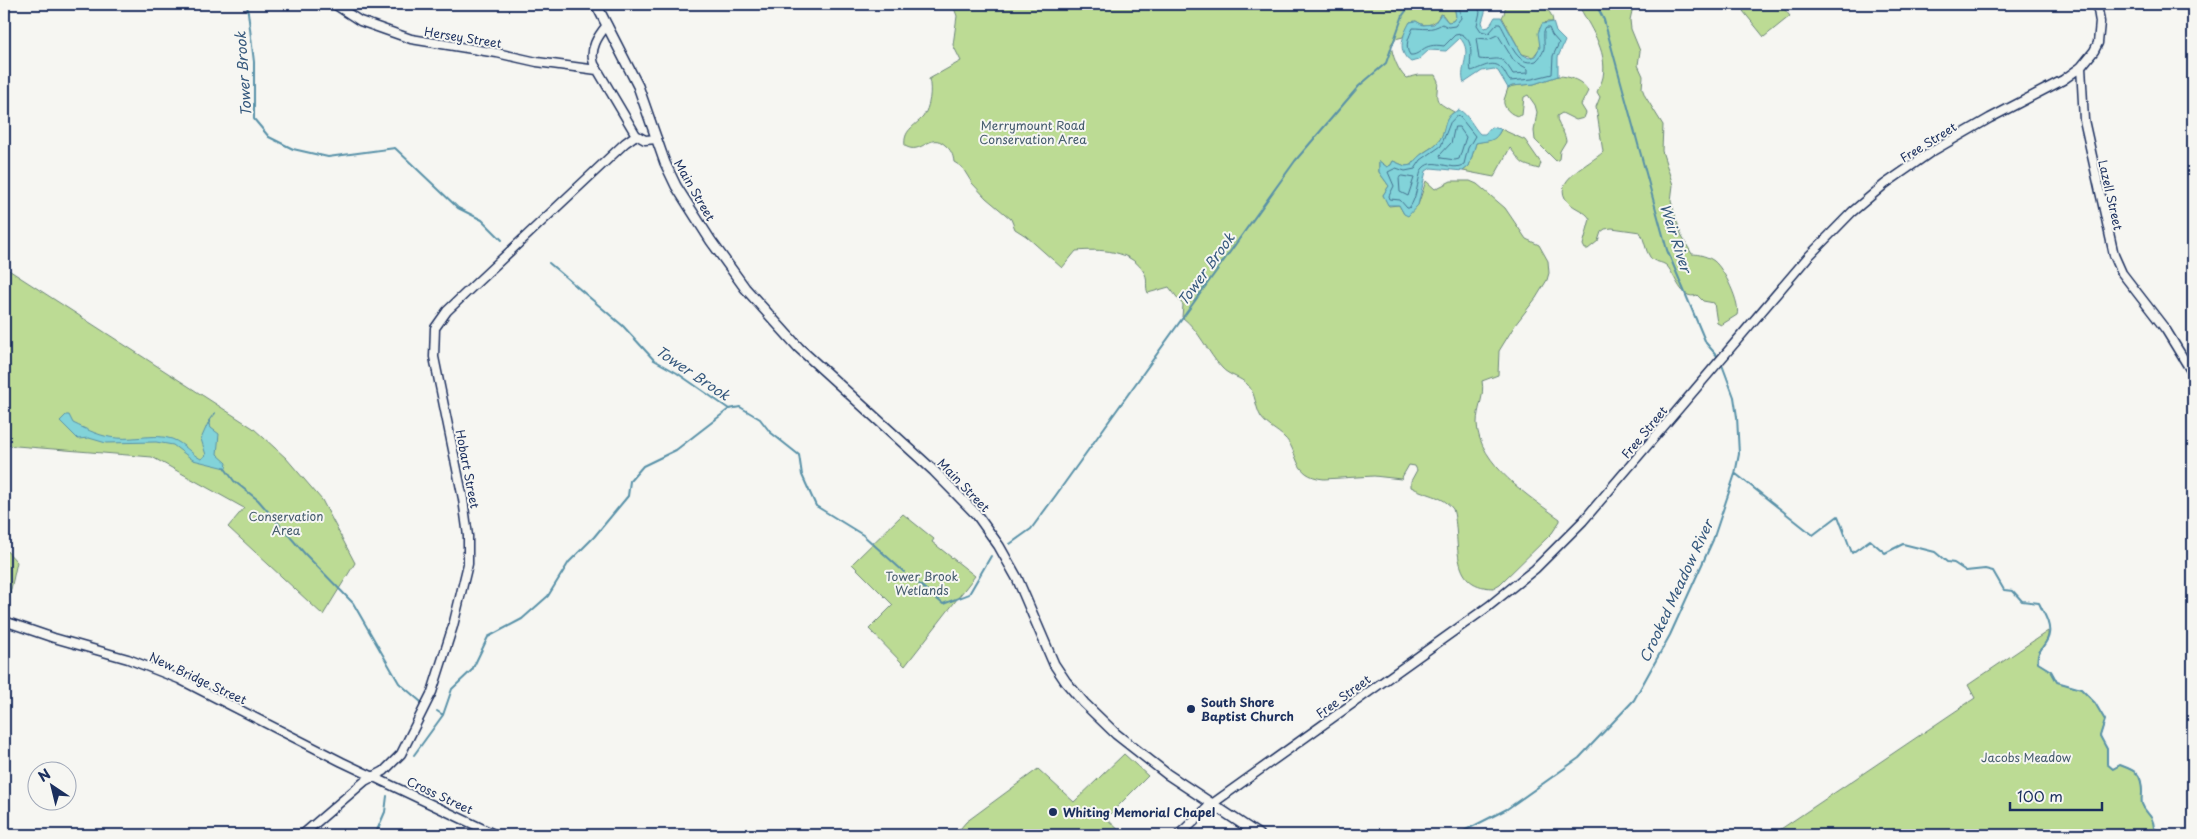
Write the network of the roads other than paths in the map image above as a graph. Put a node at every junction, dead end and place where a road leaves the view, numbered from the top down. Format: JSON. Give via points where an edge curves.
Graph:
{"nodes":[{"id":1,"x":334,"y":4,"type":"edge"},
{"id":2,"x":596,"y":4,"type":"edge"},
{"id":3,"x":2097,"y":4,"type":"edge"},
{"id":4,"x":607,"y":25,"type":"junction"},
{"id":5,"x":2081,"y":67,"type":"junction"},
{"id":6,"x":597,"y":70,"type":"junction"},
{"id":7,"x":636,"y":135,"type":"junction"},
{"id":8,"x":657,"y":139,"type":"junction"},
{"id":9,"x":2193,"y":374,"type":"edge"},
{"id":10,"x":4,"y":621,"type":"edge"},
{"id":11,"x":374,"y":777,"type":"junction"},
{"id":12,"x":1212,"y":804,"type":"junction"},
{"id":13,"x":302,"y":835,"type":"edge"},
{"id":14,"x":496,"y":835,"type":"edge"},
{"id":15,"x":1179,"y":835,"type":"edge"},
{"id":16,"x":1259,"y":835,"type":"edge"}],
"edges":[{"from":1,"to":6,"type":"street","name":"Hersey Street","via":[[360,21],[411,39]]},
{"from":2,"to":4,"type":"main road","name":"Main Street"},
{"from":3,"to":5,"type":"street","via":[[2100,22],[2098,43]]},
{"from":4,"to":6,"type":"street","via":[[593,52]]},
{"from":4,"to":8,"type":"main road","name":"Main Street","via":[[638,86]]},
{"from":5,"to":9,"type":"street","name":"Lazell Street","via":[[2084,120],[2117,264],[2166,330]]},
{"from":5,"to":12,"type":"street","name":"Free Street","via":[[1940,147],[1885,184],[1830,233],[1583,521],[1535,570]]},
{"from":6,"to":7,"type":"street"},
{"from":7,"to":8,"type":"street","via":[[646,140]]},
{"from":7,"to":11,"type":"street","name":"Hobart Street","via":[[504,256],[435,328],[434,357],[465,508],[468,564],[452,632],[429,698],[401,754]]},
{"from":8,"to":12,"type":"main road","name":"Main Street","via":[[676,186],[711,241],[756,301],[815,364],[934,471],[982,520],[1017,578],[1054,664],[1076,694],[1132,747]]},
{"from":10,"to":11,"type":"street","name":"New Bridge Street","via":[[128,659],[179,679]]},
{"from":11,"to":13,"type":"street","name":"Hobart Street","via":[[365,780]]},
{"from":11,"to":14,"type":"street","name":"Cross Street"},
{"from":12,"to":15,"type":"main road"},
{"from":12,"to":16,"type":"main road","name":"Main Street"}]}
